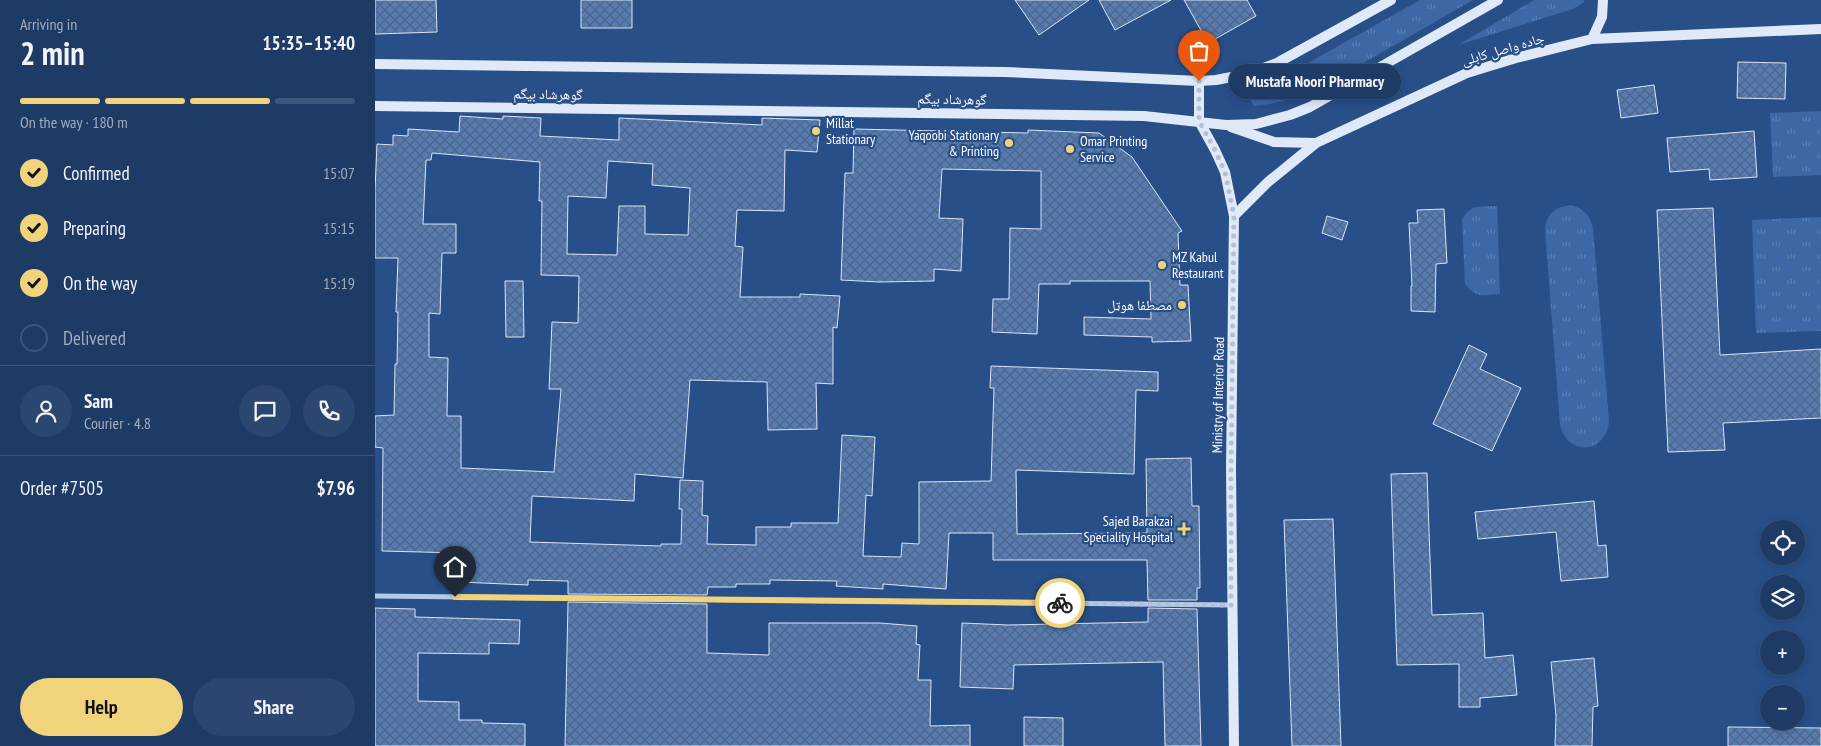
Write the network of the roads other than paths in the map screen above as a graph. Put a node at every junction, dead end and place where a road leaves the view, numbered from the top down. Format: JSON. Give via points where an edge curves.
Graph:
{"nodes":[{"id":1,"x":1391,"y":0,"type":"edge"},
{"id":2,"x":1498,"y":0,"type":"edge"},
{"id":3,"x":1603,"y":0,"type":"edge"},
{"id":4,"x":1821,"y":29,"type":"edge"},
{"id":5,"x":1592,"y":39,"type":"junction"},
{"id":6,"x":375,"y":64,"type":"edge"},
{"id":7,"x":1199,"y":81,"type":"junction"},
{"id":8,"x":375,"y":106,"type":"edge"},
{"id":9,"x":1199,"y":121,"type":"junction"},
{"id":10,"x":1221,"y":124,"type":"junction"},
{"id":11,"x":1316,"y":144,"type":"junction"},
{"id":12,"x":1234,"y":216,"type":"junction"},
{"id":13,"x":375,"y":596,"type":"edge"},
{"id":14,"x":1231,"y":605,"type":"junction"},
{"id":15,"x":1234,"y":746,"type":"edge"}],
"edges":[{"from":1,"to":7,"type":"main road","name":"گوهرشاد بیگم","via":[[1277,63],[1247,74]]},
{"from":2,"to":10,"type":"main road","name":"گوهرشاد بیگم","via":[[1310,107],[1256,124]]},
{"from":3,"to":5,"type":"main road","via":[[1602,17]]},
{"from":4,"to":5,"type":"main road","name":"جاده واصل کابلی"},
{"from":5,"to":11,"type":"main road","name":"جاده واصل کابلی","via":[[1467,73]]},
{"from":6,"to":7,"type":"main road","name":"گوهرشاد بیگم","via":[[1005,72]]},
{"from":7,"to":9,"type":"main road","name":"Ministry of Interior Road"},
{"from":8,"to":9,"type":"main road","name":"گوهرشاد بیگم","via":[[1144,116]]},
{"from":9,"to":10,"type":"main road","name":"گوهرشاد بیگم"},
{"from":9,"to":12,"type":"main road","name":"Ministry of Interior Road","via":[[1225,172]]},
{"from":10,"to":11,"type":"main road","via":[[1274,142]]},
{"from":11,"to":12,"type":"main road","name":"جاده واصل کابلی","via":[[1268,182]]},
{"from":12,"to":14,"type":"main road","name":"Ministry of Interior Road"},
{"from":13,"to":14,"type":"street"},
{"from":14,"to":15,"type":"main road","name":"Ministry of Interior Road"}]}
